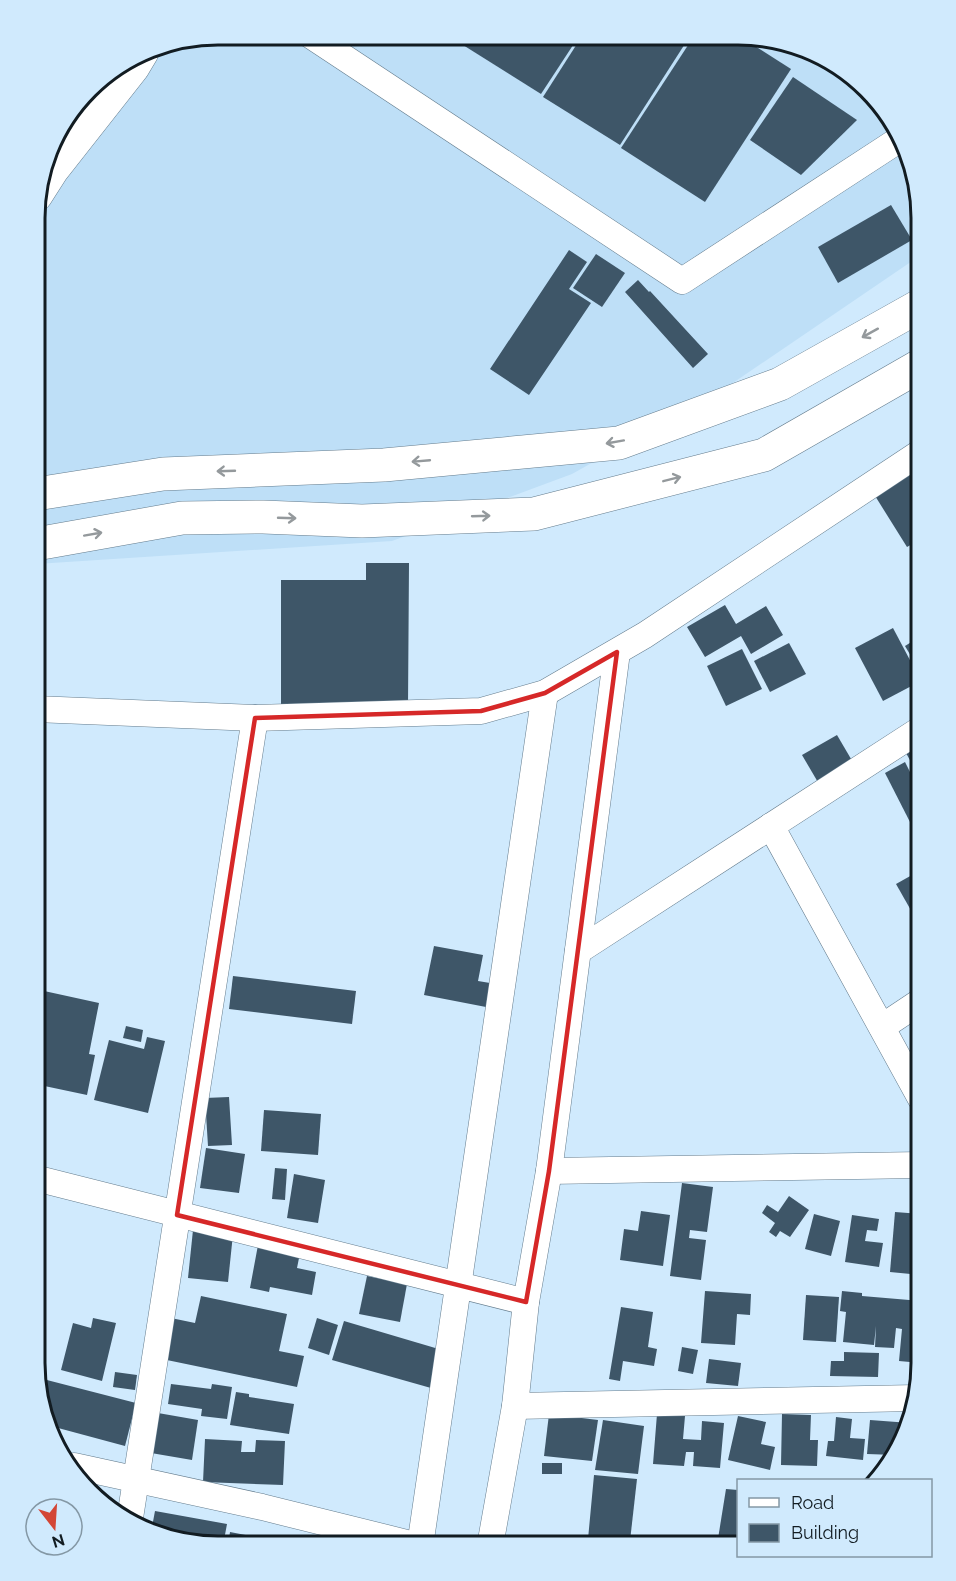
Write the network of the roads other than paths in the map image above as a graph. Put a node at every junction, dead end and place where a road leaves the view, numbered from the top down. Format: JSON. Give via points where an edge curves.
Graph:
{"nodes":[{"id":1,"x":325,"y":45,"type":"edge"},
{"id":2,"x":132,"y":68,"type":"edge"},
{"id":3,"x":894,"y":143,"type":"edge"},
{"id":4,"x":53,"y":166,"type":"edge"},
{"id":5,"x":911,"y":311,"type":"edge"},
{"id":6,"x":911,"y":371,"type":"edge"},
{"id":7,"x":911,"y":459,"type":"edge"},
{"id":8,"x":45,"y":493,"type":"edge"},
{"id":9,"x":45,"y":542,"type":"edge"},
{"id":10,"x":617,"y":652,"type":"junction"},
{"id":11,"x":545,"y":693,"type":"junction"},
{"id":12,"x":45,"y":709,"type":"edge"},
{"id":13,"x":255,"y":718,"type":"junction"},
{"id":14,"x":911,"y":735,"type":"edge"},
{"id":15,"x":771,"y":826,"type":"junction"},
{"id":16,"x":578,"y":951,"type":"junction"},
{"id":17,"x":911,"y":1008,"type":"edge"},
{"id":18,"x":882,"y":1027,"type":"junction"},
{"id":19,"x":911,"y":1081,"type":"edge"},
{"id":20,"x":911,"y":1165,"type":"edge"},
{"id":21,"x":549,"y":1172,"type":"junction"},
{"id":22,"x":45,"y":1181,"type":"edge"},
{"id":23,"x":177,"y":1215,"type":"junction"},
{"id":24,"x":458,"y":1285,"type":"junction"},
{"id":25,"x":526,"y":1302,"type":"junction"},
{"id":26,"x":907,"y":1398,"type":"edge"},
{"id":27,"x":514,"y":1406,"type":"junction"},
{"id":28,"x":81,"y":1468,"type":"edge"},
{"id":29,"x":136,"y":1480,"type":"junction"},
{"id":30,"x":131,"y":1512,"type":"edge"},
{"id":31,"x":379,"y":1536,"type":"edge"},
{"id":32,"x":420,"y":1536,"type":"edge"},
{"id":33,"x":492,"y":1536,"type":"edge"}],
"edges":[{"from":1,"to":3,"type":"street","via":[[682,281]]},
{"from":2,"to":4,"type":"main road"},
{"from":5,"to":8,"type":"main road","one_way":true,"via":[[780,384],[619,443],[384,465],[163,474]]},
{"from":9,"to":6,"type":"main road","one_way":true,"via":[[182,518],[362,521],[534,514],[764,455]]},
{"from":7,"to":10,"type":"street"},
{"from":10,"to":11,"type":"street"},
{"from":10,"to":16,"type":"street"},
{"from":11,"to":13,"type":"street","via":[[481,711]]},
{"from":11,"to":24,"type":"street"},
{"from":12,"to":13,"type":"street"},
{"from":13,"to":23,"type":"street"},
{"from":14,"to":15,"type":"street"},
{"from":15,"to":16,"type":"street"},
{"from":15,"to":18,"type":"street"},
{"from":16,"to":21,"type":"street"},
{"from":17,"to":18,"type":"street"},
{"from":18,"to":19,"type":"street"},
{"from":20,"to":21,"type":"street"},
{"from":21,"to":25,"type":"street"},
{"from":22,"to":23,"type":"street"},
{"from":23,"to":24,"type":"street"},
{"from":23,"to":29,"type":"street"},
{"from":24,"to":25,"type":"street"},
{"from":24,"to":32,"type":"street"},
{"from":25,"to":27,"type":"street"},
{"from":26,"to":27,"type":"street"},
{"from":27,"to":33,"type":"street"},
{"from":28,"to":29,"type":"street"},
{"from":29,"to":30,"type":"street"},
{"from":29,"to":31,"type":"street"}]}
